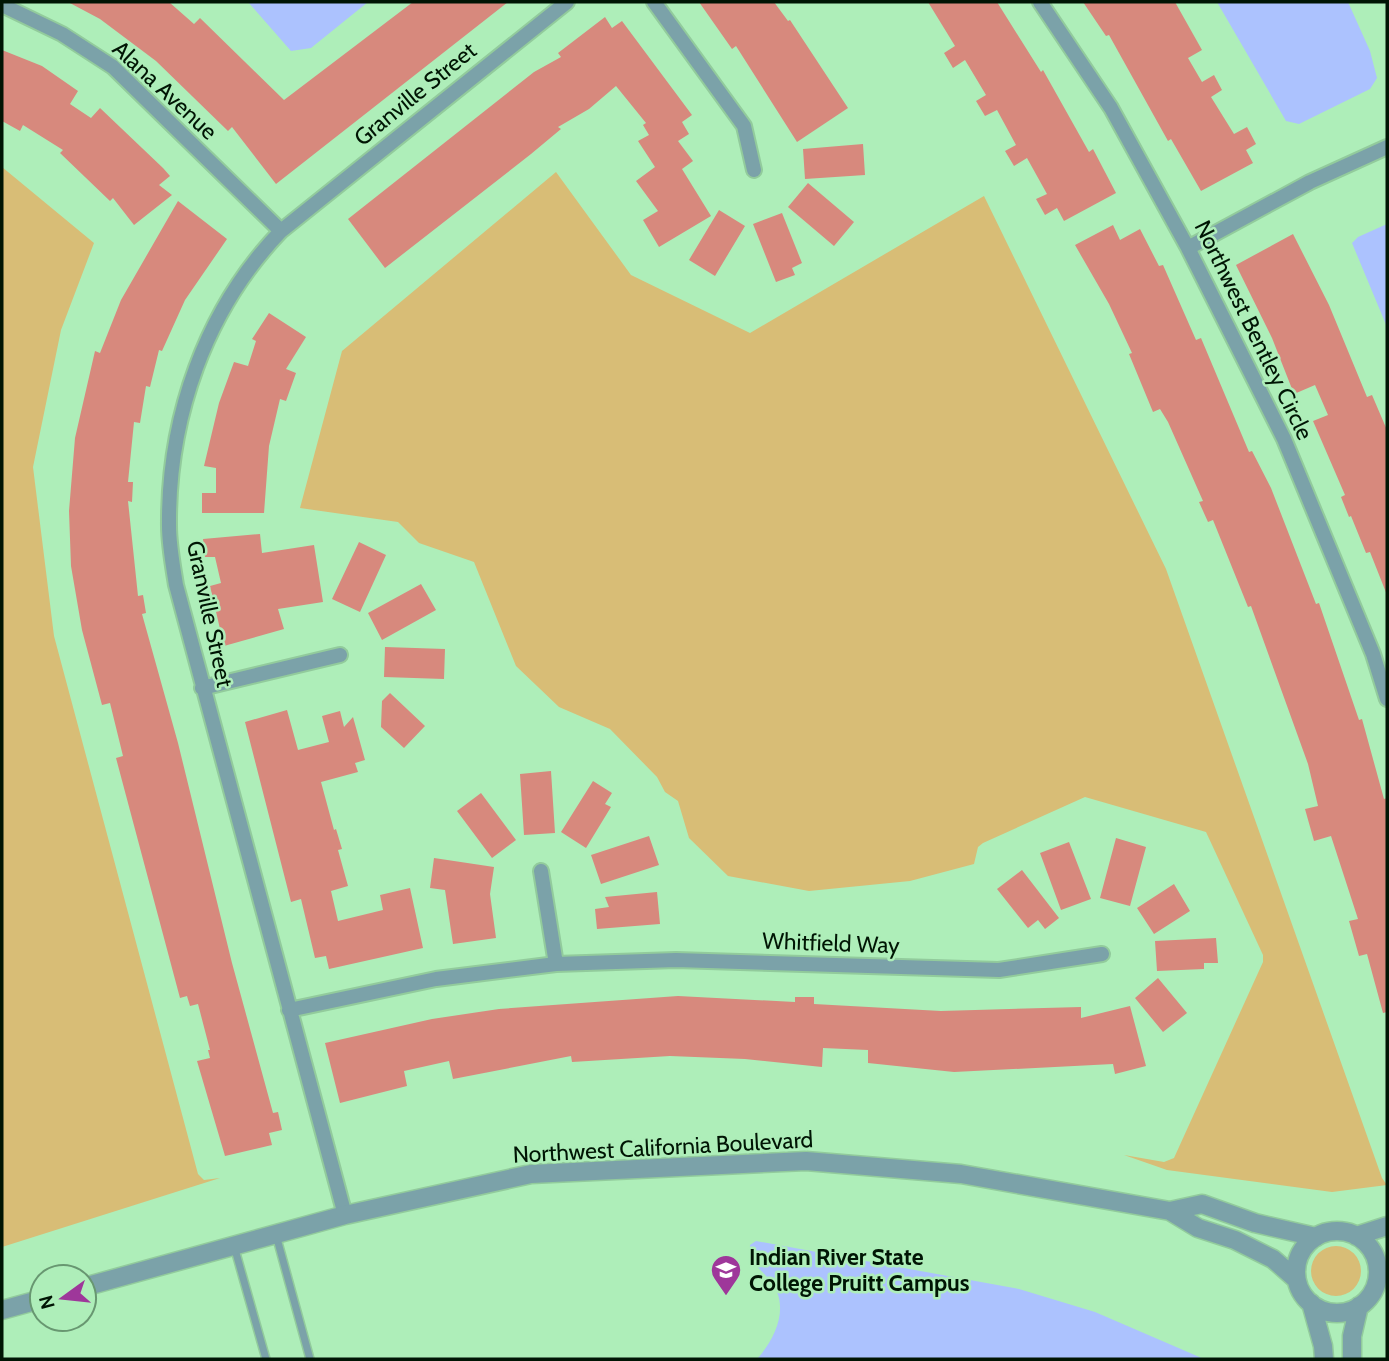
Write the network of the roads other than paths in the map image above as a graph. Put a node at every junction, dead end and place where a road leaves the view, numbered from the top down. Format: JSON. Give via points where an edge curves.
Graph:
{"nodes":[{"id":1,"x":567,"y":2,"type":"edge"},
{"id":2,"x":654,"y":2,"type":"edge"},
{"id":3,"x":1040,"y":2,"type":"edge"},
{"id":4,"x":2,"y":5,"type":"edge"},
{"id":5,"x":1387,"y":147,"type":"edge"},
{"id":6,"x":754,"y":170,"type":"dead end"},
{"id":7,"x":281,"y":231,"type":"junction"},
{"id":8,"x":1188,"y":248,"type":"junction"},
{"id":9,"x":340,"y":654,"type":"dead end"},
{"id":10,"x":202,"y":688,"type":"junction"},
{"id":11,"x":1387,"y":699,"type":"edge"},
{"id":12,"x":541,"y":872,"type":"dead end"},
{"id":13,"x":1102,"y":954,"type":"dead end"},
{"id":14,"x":556,"y":964,"type":"junction"},
{"id":15,"x":289,"y":1010,"type":"junction"},
{"id":16,"x":1170,"y":1211,"type":"junction"},
{"id":17,"x":345,"y":1215,"type":"junction"},
{"id":18,"x":1387,"y":1226,"type":"edge"},
{"id":19,"x":275,"y":1234,"type":"junction"},
{"id":20,"x":1356,"y":1236,"type":"junction"},
{"id":21,"x":1316,"y":1237,"type":"junction"},
{"id":22,"x":234,"y":1245,"type":"junction"},
{"id":23,"x":1387,"y":1271,"type":"edge"},
{"id":24,"x":1297,"y":1280,"type":"junction"},
{"id":25,"x":98,"y":1283,"type":"edge"},
{"id":26,"x":1376,"y":1286,"type":"junction"},
{"id":27,"x":28,"y":1303,"type":"edge"},
{"id":28,"x":1311,"y":1303,"type":"junction"},
{"id":29,"x":1359,"y":1306,"type":"junction"},
{"id":30,"x":2,"y":1310,"type":"edge"},
{"id":31,"x":267,"y":1359,"type":"edge"},
{"id":32,"x":310,"y":1359,"type":"edge"},
{"id":33,"x":1324,"y":1359,"type":"edge"},
{"id":34,"x":1352,"y":1359,"type":"edge"}],
"edges":[{"from":1,"to":7,"type":"street","name":"Granville Street"},
{"from":2,"to":6,"type":"street","via":[[744,126]]},
{"from":3,"to":8,"type":"street","name":"Northwest Bentley Circle","via":[[1111,108]]},
{"from":4,"to":7,"type":"street","name":"Alana Avenue","via":[[62,34],[113,67]]},
{"from":5,"to":8,"type":"street","via":[[1310,182]]},
{"from":7,"to":10,"type":"street","name":"Granville Street","via":[[258,255],[226,305],[200,355],[181,409],[170,477],[168,529],[176,585]]},
{"from":8,"to":11,"type":"street","name":"Northwest Bentley Circle","via":[[1284,439],[1373,654]]},
{"from":9,"to":10,"type":"street"},
{"from":10,"to":15,"type":"street","name":"Granville Street"},
{"from":12,"to":14,"type":"street"},
{"from":13,"to":14,"type":"street","name":"Whitfield Way","via":[[999,970],[676,960]]},
{"from":14,"to":15,"type":"street","name":"Whitfield Way","via":[[436,979]]},
{"from":15,"to":17,"type":"street","name":"Granville Street"},
{"from":16,"to":17,"type":"street","name":"Northwest California Boulevard","via":[[961,1174],[806,1161],[531,1174]]},
{"from":16,"to":21,"type":"street","name":"Northwest California Boulevard","via":[[1202,1204],[1255,1223]]},
{"from":16,"to":24,"type":"street","name":"Northwest California Boulevard","via":[[1198,1228],[1273,1259]]},
{"from":17,"to":19,"type":"street","name":"Northwest California Boulevard"},
{"from":18,"to":20,"type":"street"},
{"from":19,"to":22,"type":"street","name":"Northwest California Boulevard"},
{"from":19,"to":32,"type":"lane"},
{"from":20,"to":21,"type":"street","via":[[1334,1231]]},
{"from":20,"to":26,"type":"street","via":[[1370,1247],[1376,1260]]},
{"from":21,"to":24,"type":"street","via":[[1301,1253]]},
{"from":22,"to":25,"type":"street","name":"Northwest California Boulevard"},
{"from":22,"to":31,"type":"lane"},
{"from":23,"to":26,"type":"street"},
{"from":24,"to":28,"type":"street"},
{"from":26,"to":29,"type":"street"},
{"from":27,"to":30,"type":"street"},
{"from":28,"to":29,"type":"street","via":[[1334,1312]]},
{"from":28,"to":33,"type":"street"},
{"from":29,"to":34,"type":"street"}]}
